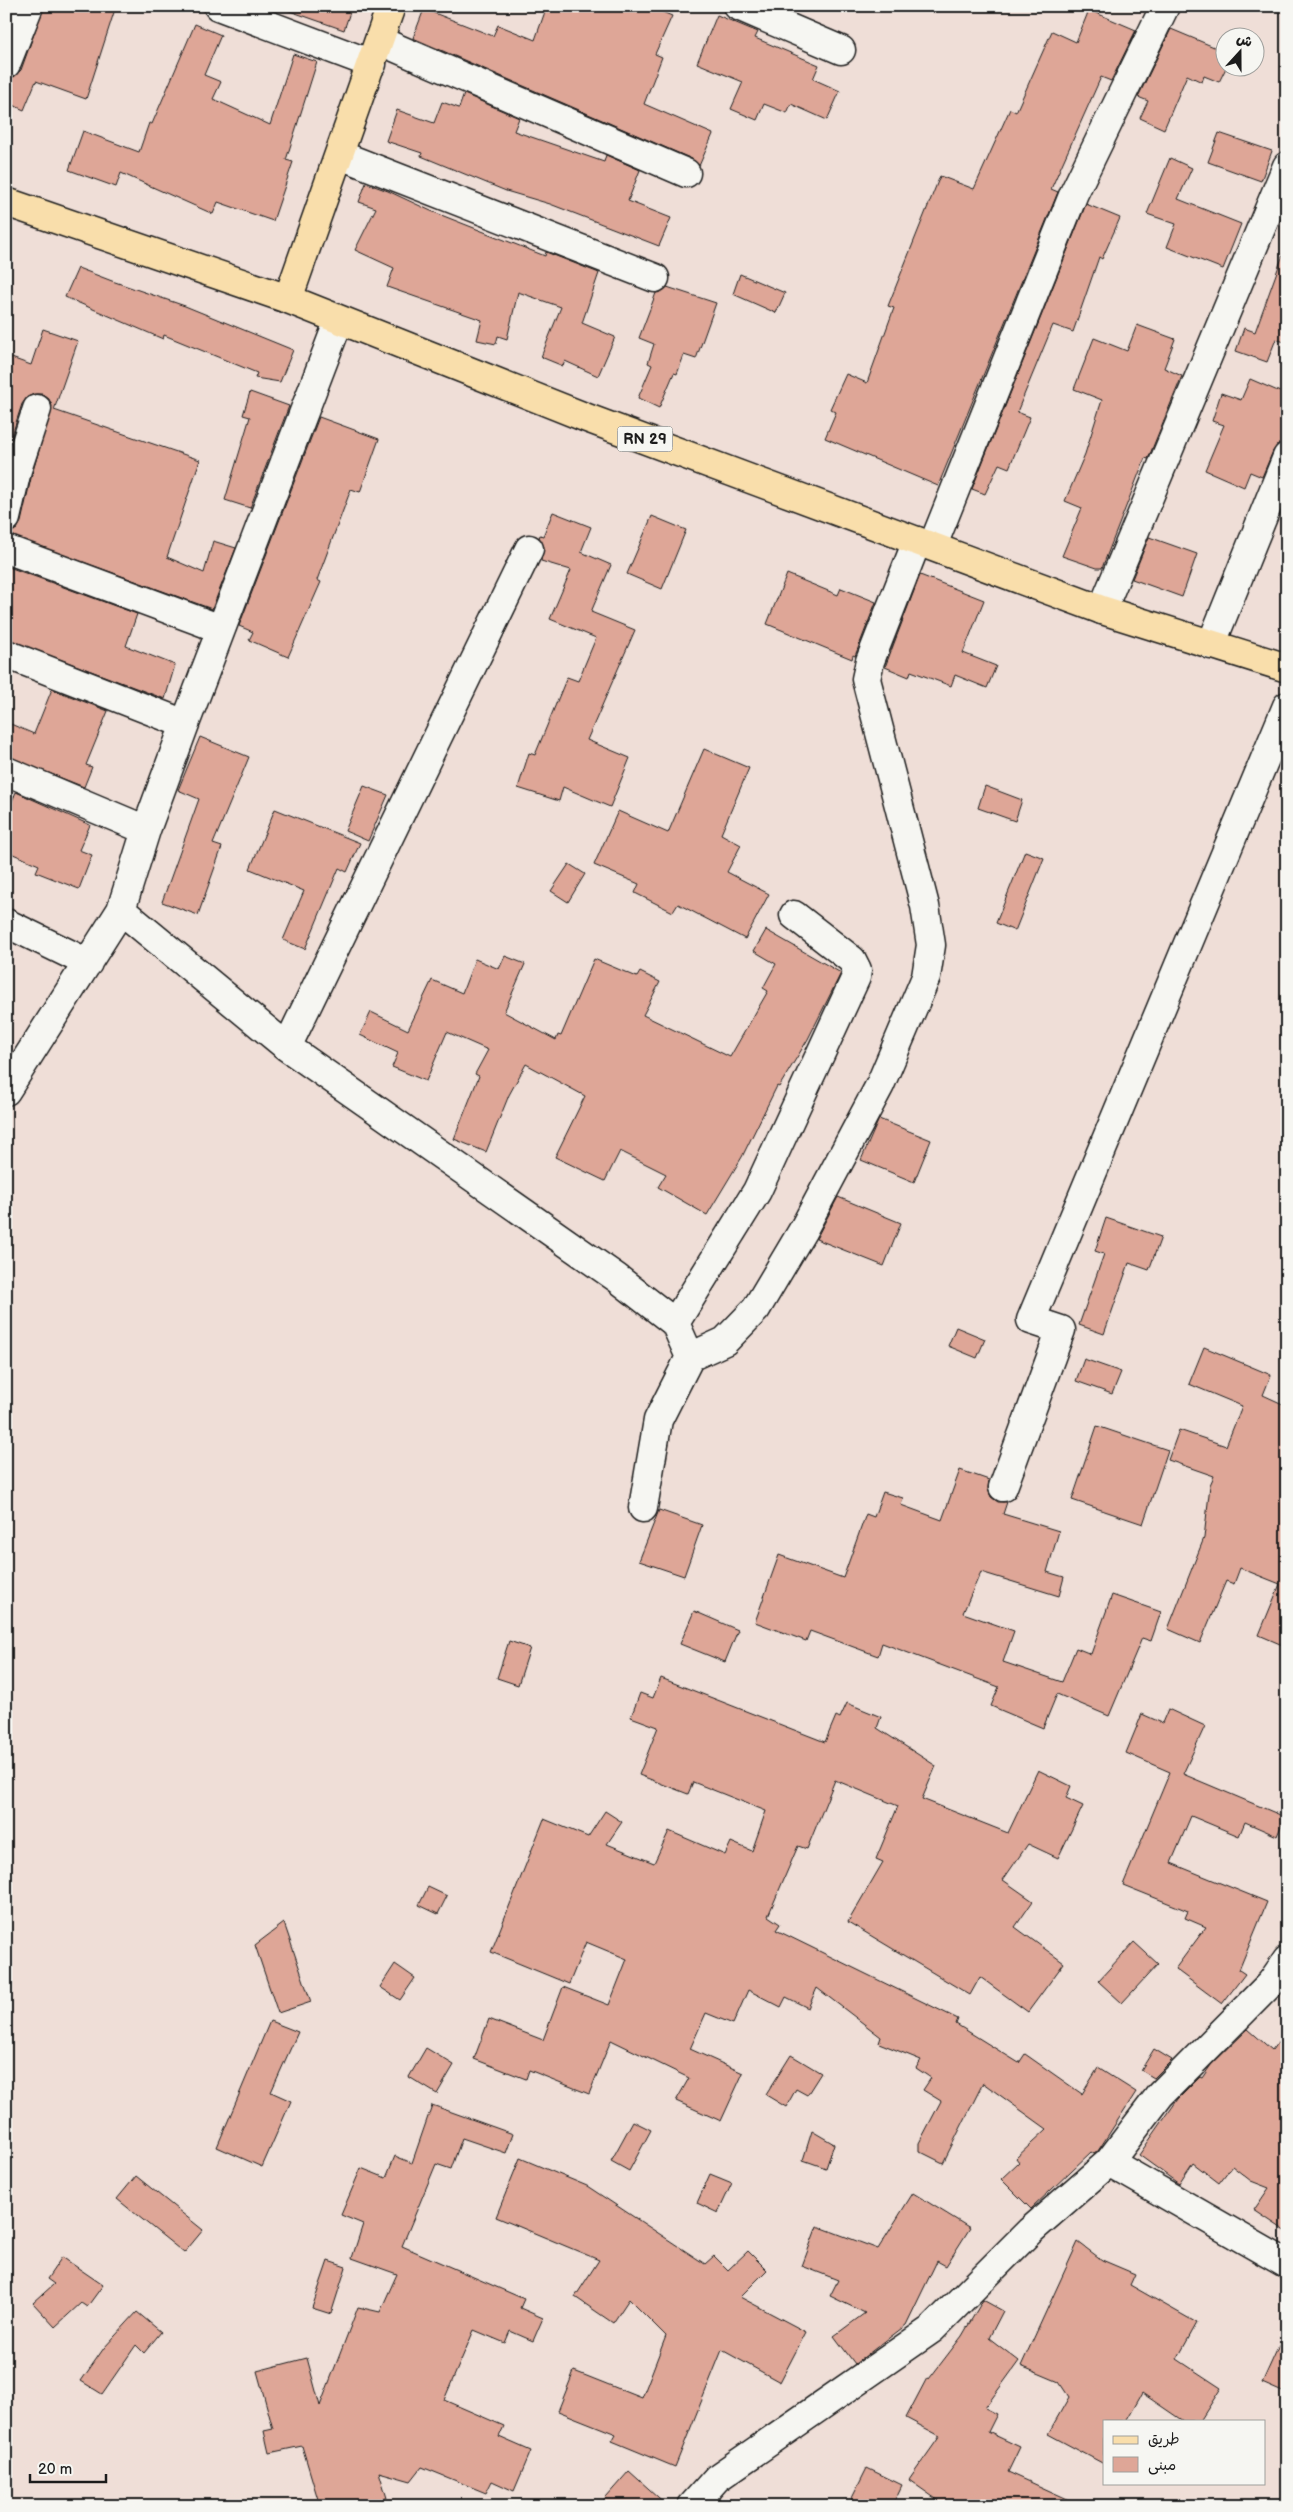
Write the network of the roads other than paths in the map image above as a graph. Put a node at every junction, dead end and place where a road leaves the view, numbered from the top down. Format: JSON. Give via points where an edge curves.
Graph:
{"nodes":[{"id":1,"x":29,"y":6,"type":"edge"},
{"id":2,"x":218,"y":6,"type":"edge"},
{"id":3,"x":391,"y":6,"type":"edge"},
{"id":4,"x":738,"y":6,"type":"edge"},
{"id":5,"x":1165,"y":6,"type":"edge"},
{"id":6,"x":841,"y":50,"type":"dead end"},
{"id":7,"x":376,"y":52,"type":"junction"},
{"id":8,"x":6,"y":64,"type":"edge"},
{"id":9,"x":340,"y":155,"type":"junction"},
{"id":10,"x":1287,"y":166,"type":"edge"},
{"id":11,"x":686,"y":173,"type":"dead end"},
{"id":12,"x":6,"y":202,"type":"edge"},
{"id":13,"x":655,"y":278,"type":"dead end"},
{"id":14,"x":288,"y":299,"type":"junction"},
{"id":15,"x":339,"y":320,"type":"junction"},
{"id":16,"x":37,"y":409,"type":"dead end"},
{"id":17,"x":1287,"y":457,"type":"edge"},
{"id":18,"x":6,"y":518,"type":"edge"},
{"id":19,"x":925,"y":543,"type":"junction"},
{"id":20,"x":6,"y":549,"type":"edge"},
{"id":21,"x":528,"y":549,"type":"dead end"},
{"id":22,"x":1102,"y":610,"type":"junction"},
{"id":23,"x":221,"y":629,"type":"junction"},
{"id":24,"x":1211,"y":645,"type":"junction"},
{"id":25,"x":6,"y":654,"type":"edge"},
{"id":26,"x":1287,"y":668,"type":"edge"},
{"id":27,"x":1287,"y":706,"type":"edge"},
{"id":28,"x":185,"y":724,"type":"junction"},
{"id":29,"x":6,"y":771,"type":"edge"},
{"id":30,"x":146,"y":830,"type":"junction"},
{"id":31,"x":121,"y":910,"type":"junction"},
{"id":32,"x":794,"y":915,"type":"dead end"},
{"id":33,"x":6,"y":923,"type":"edge"},
{"id":34,"x":88,"y":963,"type":"junction"},
{"id":35,"x":287,"y":1047,"type":"junction"},
{"id":36,"x":6,"y":1091,"type":"edge"},
{"id":37,"x":675,"y":1323,"type":"junction"},
{"id":38,"x":690,"y":1357,"type":"junction"},
{"id":39,"x":1002,"y":1487,"type":"dead end"},
{"id":40,"x":643,"y":1508,"type":"dead end"},
{"id":41,"x":1287,"y":1960,"type":"edge"},
{"id":42,"x":1108,"y":2162,"type":"junction"},
{"id":43,"x":1287,"y":2264,"type":"edge"},
{"id":44,"x":692,"y":2506,"type":"edge"}],
"edges":[{"from":1,"to":8,"type":"street"},
{"from":2,"to":7,"type":"street"},
{"from":3,"to":7,"type":"main road"},
{"from":4,"to":6,"type":"street"},
{"from":5,"to":19,"type":"street","via":[[1074,193]]},
{"from":7,"to":9,"type":"main road"},
{"from":7,"to":11,"type":"street"},
{"from":9,"to":13,"type":"street"},
{"from":9,"to":14,"type":"main road"},
{"from":10,"to":22,"type":"street"},
{"from":12,"to":14,"type":"main road","number":"RN 29"},
{"from":14,"to":15,"type":"main road","number":"RN 29"},
{"from":15,"to":19,"type":"main road","number":"RN 29","via":[[587,418]]},
{"from":15,"to":23,"type":"street"},
{"from":16,"to":18,"type":"street","via":[[17,470]]},
{"from":17,"to":24,"type":"street"},
{"from":19,"to":22,"type":"main road","number":"RN 29"},
{"from":19,"to":38,"type":"street","via":[[870,661],[866,679],[926,906],[931,945],[926,977],[880,1085],[803,1230],[756,1309],[725,1340]]},
{"from":20,"to":23,"type":"street"},
{"from":21,"to":35,"type":"street"},
{"from":22,"to":24,"type":"main road","number":"RN 29"},
{"from":23,"to":28,"type":"street"},
{"from":24,"to":26,"type":"main road","number":"RN 29"},
{"from":25,"to":28,"type":"street"},
{"from":27,"to":39,"type":"street","via":[[1031,1320],[1061,1330]]},
{"from":28,"to":30,"type":"street"},
{"from":29,"to":30,"type":"street"},
{"from":30,"to":31,"type":"street"},
{"from":31,"to":34,"type":"street"},
{"from":31,"to":35,"type":"street"},
{"from":32,"to":37,"type":"street","via":[[852,960],[857,970],[856,977],[757,1191]]},
{"from":33,"to":34,"type":"street"},
{"from":34,"to":36,"type":"street"},
{"from":35,"to":37,"type":"street","via":[[617,1278]]},
{"from":37,"to":38,"type":"street"},
{"from":38,"to":40,"type":"street","via":[[658,1420]]},
{"from":41,"to":42,"type":"street","via":[[1271,1983],[1160,2095]]},
{"from":42,"to":43,"type":"street"},
{"from":42,"to":44,"type":"street","via":[[1030,2231],[932,2329],[717,2478]]}]}
